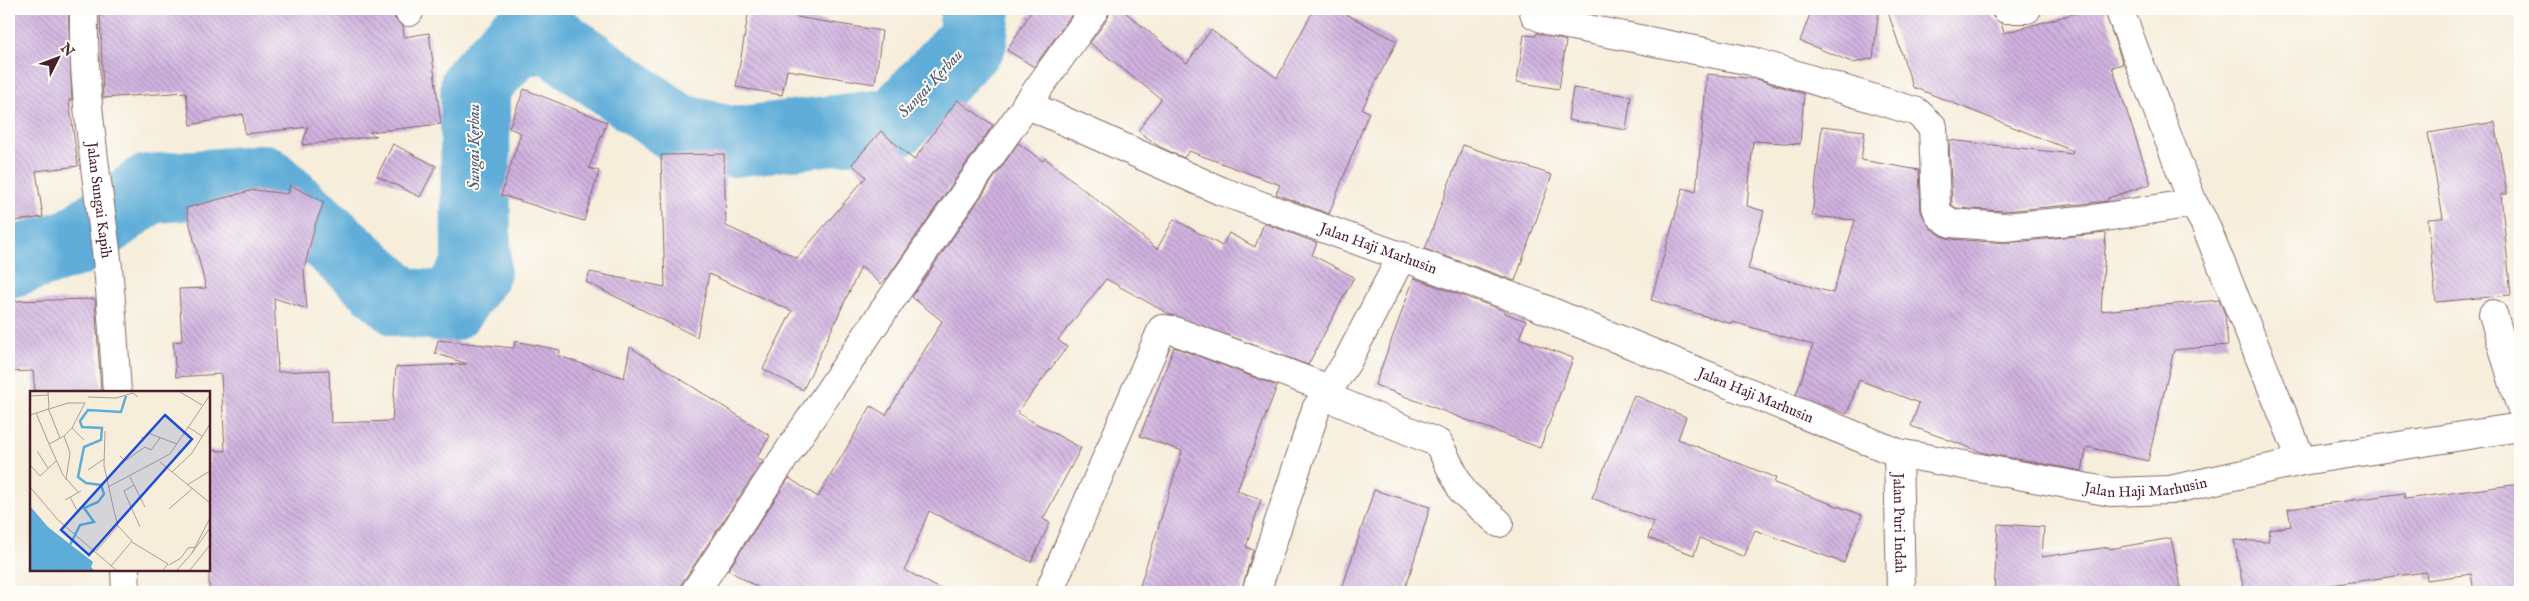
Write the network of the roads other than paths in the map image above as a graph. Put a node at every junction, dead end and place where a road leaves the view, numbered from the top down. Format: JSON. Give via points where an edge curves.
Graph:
{"nodes":[{"id":1,"x":84,"y":9,"type":"edge"},
{"id":2,"x":1095,"y":9,"type":"edge"},
{"id":3,"x":1533,"y":9,"type":"edge"},
{"id":4,"x":2006,"y":9,"type":"edge"},
{"id":5,"x":2027,"y":9,"type":"edge"},
{"id":6,"x":2119,"y":9,"type":"edge"},
{"id":7,"x":1026,"y":104,"type":"junction"},
{"id":8,"x":2193,"y":203,"type":"junction"},
{"id":9,"x":1402,"y":256,"type":"junction"},
{"id":10,"x":2493,"y":314,"type":"dead end"},
{"id":11,"x":116,"y":391,"type":"edge"},
{"id":12,"x":1327,"y":392,"type":"junction"},
{"id":13,"x":2520,"y":406,"type":"edge"},
{"id":14,"x":2520,"y":427,"type":"edge"},
{"id":15,"x":1898,"y":453,"type":"junction"},
{"id":16,"x":2302,"y":461,"type":"junction"},
{"id":17,"x":1499,"y":523,"type":"dead end"},
{"id":18,"x":125,"y":571,"type":"edge"},
{"id":19,"x":126,"y":592,"type":"edge"},
{"id":20,"x":695,"y":592,"type":"edge"},
{"id":21,"x":1050,"y":592,"type":"edge"},
{"id":22,"x":1256,"y":592,"type":"edge"},
{"id":23,"x":1901,"y":592,"type":"edge"}],
"edges":[{"from":1,"to":11,"type":"street","name":"Jalan Sungai Kapih","via":[[83,52],[107,260]]},
{"from":2,"to":7,"type":"street"},
{"from":3,"to":8,"type":"street","via":[[1535,15],[1552,22],[1751,61],[1917,112],[1933,127],[1936,207],[1939,215],[1951,223],[2004,227],[2093,219]]},
{"from":4,"to":5,"type":"street"},
{"from":6,"to":8,"type":"street"},
{"from":7,"to":9,"type":"street","name":"Jalan Haji Marhusin","via":[[1221,191]]},
{"from":7,"to":20,"type":"street"},
{"from":8,"to":16,"type":"street","via":[[2204,222]]},
{"from":9,"to":12,"type":"street","via":[[1347,362]]},
{"from":9,"to":15,"type":"street","name":"Jalan Haji Marhusin","via":[[1532,304]]},
{"from":10,"to":13,"type":"street"},
{"from":12,"to":17,"type":"street","via":[[1438,443],[1456,483]]},
{"from":12,"to":21,"type":"street","via":[[1172,330],[1162,329]]},
{"from":12,"to":22,"type":"street","via":[[1316,409]]},
{"from":14,"to":16,"type":"street","name":"Jalan Haji Marhusin"},
{"from":15,"to":16,"type":"street","name":"Jalan Haji Marhusin","via":[[2112,492],[2170,490]]},
{"from":15,"to":23,"type":"street","name":"Jalan Puri Indah"},
{"from":18,"to":19,"type":"street"}]}
